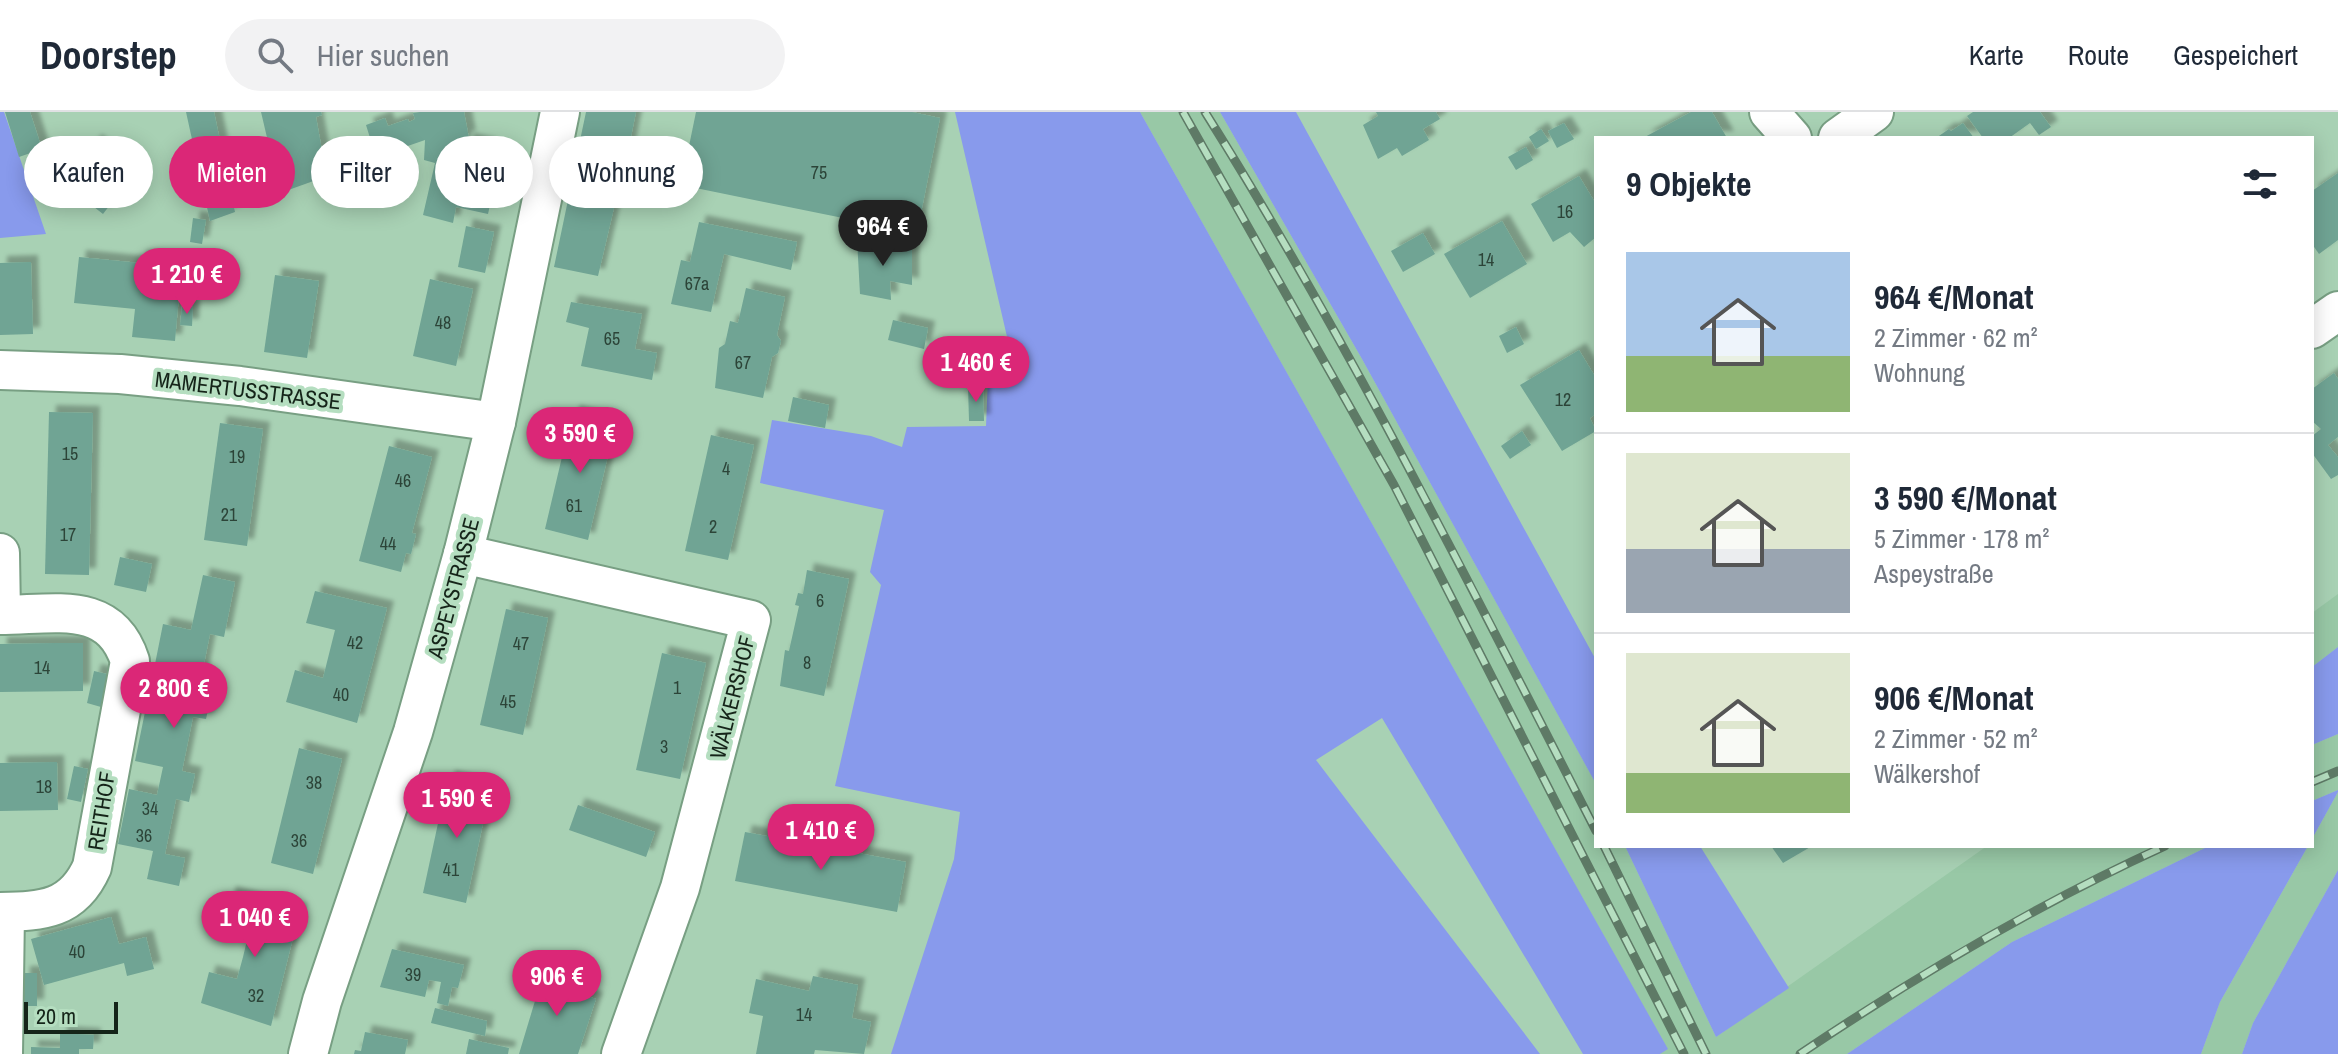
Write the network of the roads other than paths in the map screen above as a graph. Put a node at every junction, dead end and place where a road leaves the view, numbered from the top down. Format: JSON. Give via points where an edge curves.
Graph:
{"nodes":[{"id":1,"x":560,"y":112,"type":"edge"},
{"id":2,"x":1769,"y":112,"type":"edge"},
{"id":3,"x":1874,"y":112,"type":"edge"},
{"id":4,"x":1790,"y":136,"type":"edge"},
{"id":5,"x":1841,"y":136,"type":"edge"},
{"id":6,"x":2338,"y":311,"type":"edge"},
{"id":7,"x":2314,"y":328,"type":"edge"},
{"id":8,"x":0,"y":370,"type":"edge"},
{"id":9,"x":496,"y":422,"type":"junction"},
{"id":10,"x":0,"y":553,"type":"edge"},
{"id":11,"x":463,"y":554,"type":"junction"},
{"id":12,"x":0,"y":615,"type":"edge"},
{"id":13,"x":3,"y":912,"type":"edge"},
{"id":14,"x":3,"y":1054,"type":"edge"},
{"id":15,"x":308,"y":1054,"type":"edge"},
{"id":16,"x":621,"y":1054,"type":"edge"}],
"edges":[{"from":1,"to":9,"type":"street","name":"ASPEYSTRASSE"},
{"from":2,"to":4,"type":"street"},
{"from":3,"to":5,"type":"street"},
{"from":6,"to":7,"type":"street"},
{"from":8,"to":9,"type":"street","name":"MAMERTUSSTRASSE","via":[[240,386]]},
{"from":9,"to":11,"type":"street","name":"ASPEYSTRASSE"},
{"from":10,"to":12,"type":"street","name":"REITHOF"},
{"from":11,"to":15,"type":"street","name":"ASPEYSTRASSE","via":[[413,732]]},
{"from":11,"to":16,"type":"street","name":"WÄLKERSHOF","via":[[751,620],[680,888]]},
{"from":12,"to":13,"type":"street","name":"REITHOF","via":[[84,615],[106,622],[123,638],[130,661],[92,867],[82,888],[50,907]]},
{"from":13,"to":14,"type":"street","name":"REITHOF"}]}
